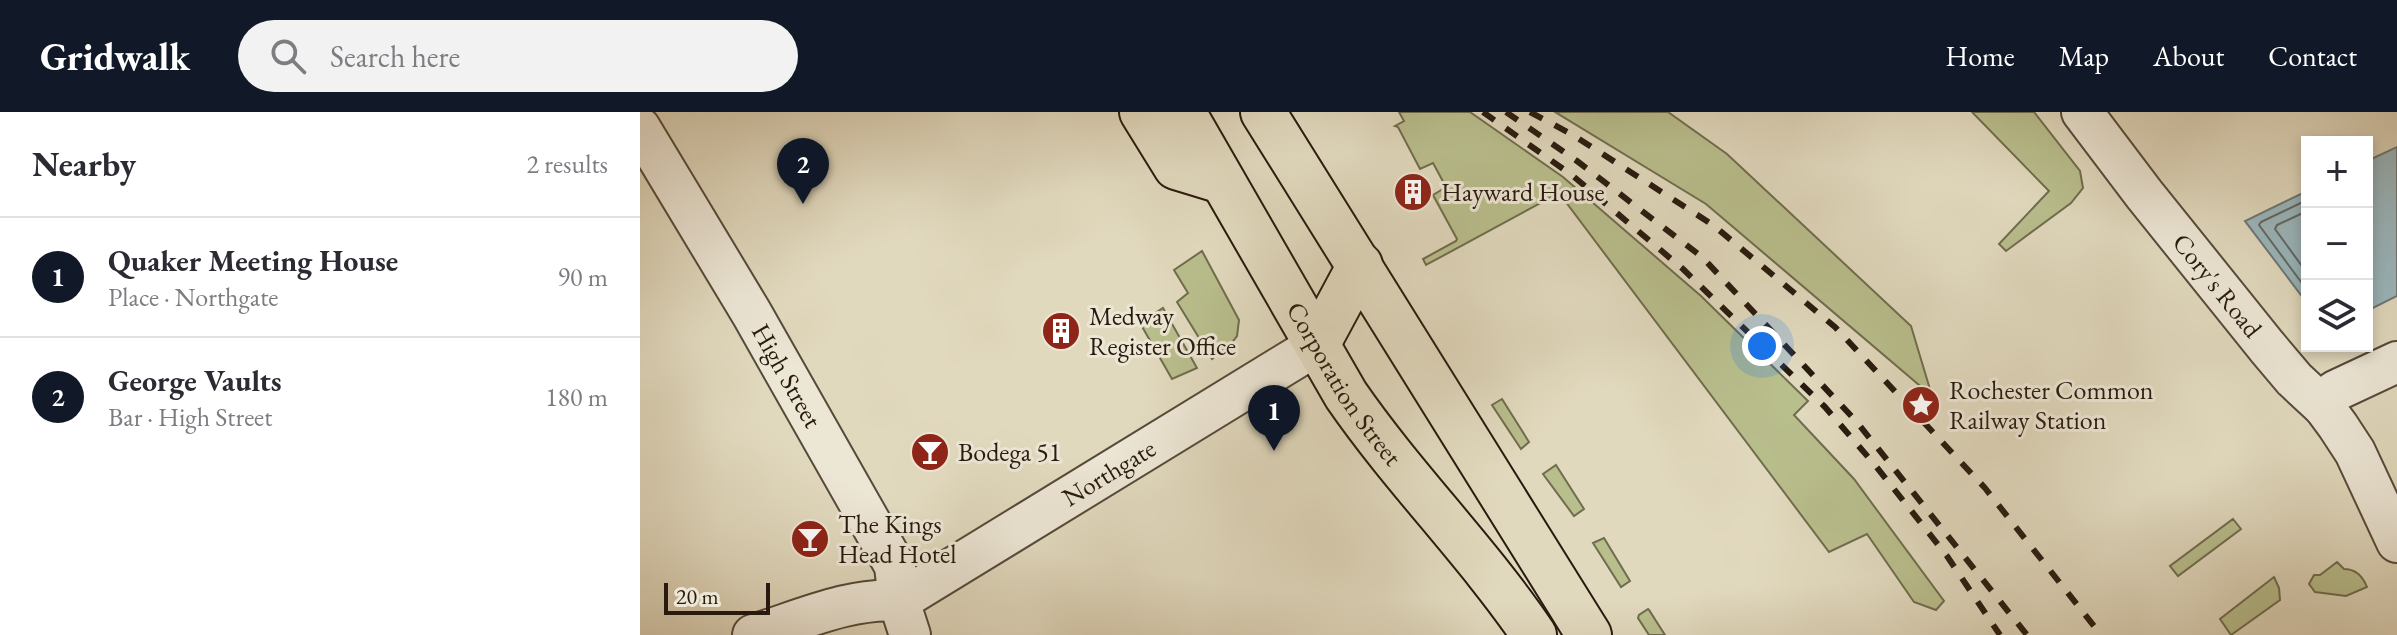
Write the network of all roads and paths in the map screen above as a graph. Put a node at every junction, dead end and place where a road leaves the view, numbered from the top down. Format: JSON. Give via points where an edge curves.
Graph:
{"nodes":[{"id":1,"x":1142,"y":112,"type":"edge"},
{"id":2,"x":1183,"y":112,"type":"edge"},
{"id":3,"x":1263,"y":112,"type":"edge"},
{"id":4,"x":2082,"y":112,"type":"edge"},
{"id":5,"x":640,"y":128,"type":"edge"},
{"id":6,"x":1222,"y":181,"type":"junction"},
{"id":7,"x":1360,"y":265,"type":"junction"},
{"id":8,"x":1317,"y":345,"type":"junction"},
{"id":9,"x":2397,"y":362,"type":"edge"},
{"id":10,"x":2324,"y":407,"type":"junction"},
{"id":11,"x":2397,"y":542,"type":"edge"},
{"id":12,"x":904,"y":618,"type":"edge"},
{"id":13,"x":753,"y":635,"type":"edge"},
{"id":14,"x":1534,"y":635,"type":"edge"},
{"id":15,"x":1589,"y":635,"type":"edge"}],
"edges":[{"from":1,"to":6,"type":"main road","via":[[1176,167]]},
{"from":2,"to":6,"type":"main road","name":"Corporation Street"},
{"from":3,"to":7,"type":"main road"},
{"from":4,"to":10,"type":"street","name":"Cory's Road","via":[[2267,347]]},
{"from":5,"to":12,"type":"street","name":"High Street","via":[[895,566]]},
{"from":6,"to":8,"type":"main road","name":"Corporation Street"},
{"from":7,"to":8,"type":"main road"},
{"from":7,"to":15,"type":"main road"},
{"from":8,"to":12,"type":"street","name":"Northgate"},
{"from":8,"to":14,"type":"main road","name":"Corporation Street","via":[[1365,422]]},
{"from":9,"to":10,"type":"street","via":[[2335,391]]},
{"from":10,"to":11,"type":"street","name":"Cory's Road","via":[[2355,452]]},
{"from":12,"to":13,"type":"street","via":[[881,599]]}]}
